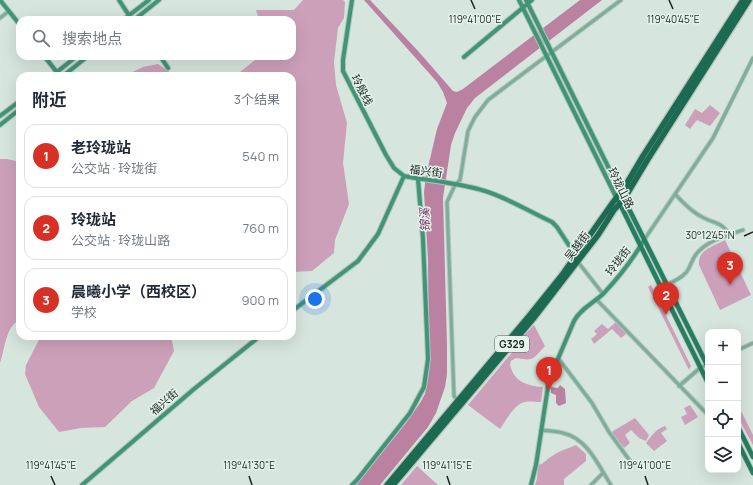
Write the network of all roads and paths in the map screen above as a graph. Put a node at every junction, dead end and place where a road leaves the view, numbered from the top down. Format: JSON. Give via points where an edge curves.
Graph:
{"nodes":[{"id":1,"x":0,"y":0,"type":"edge"},
{"id":2,"x":119,"y":0,"type":"edge"},
{"id":3,"x":149,"y":0,"type":"edge"},
{"id":4,"x":159,"y":0,"type":"edge"},
{"id":5,"x":352,"y":0,"type":"edge"},
{"id":6,"x":519,"y":0,"type":"edge"},
{"id":7,"x":532,"y":0,"type":"edge"},
{"id":8,"x":621,"y":0,"type":"edge"},
{"id":9,"x":743,"y":0,"type":"edge"},
{"id":10,"x":749,"y":0,"type":"edge"},
{"id":11,"x":527,"y":2,"type":"edge"},
{"id":12,"x":522,"y":8,"type":"junction"},
{"id":13,"x":9,"y":11,"type":"junction"},
{"id":14,"x":129,"y":16,"type":"joint"},
{"id":15,"x":138,"y":16,"type":"edge"},
{"id":16,"x":1,"y":17,"type":"edge"},
{"id":17,"x":16,"y":20,"type":"edge"},
{"id":18,"x":552,"y":52,"type":"junction"},
{"id":19,"x":546,"y":56,"type":"junction"},
{"id":20,"x":464,"y":57,"type":"dead end"},
{"id":21,"x":753,"y":58,"type":"edge"},
{"id":22,"x":47,"y":60,"type":"edge"},
{"id":23,"x":73,"y":60,"type":"edge"},
{"id":24,"x":83,"y":60,"type":"edge"},
{"id":25,"x":163,"y":60,"type":"edge"},
{"id":26,"x":168,"y":68,"type":"dead end"},
{"id":27,"x":56,"y":72,"type":"edge"},
{"id":28,"x":60,"y":72,"type":"edge"},
{"id":29,"x":68,"y":72,"type":"edge"},
{"id":30,"x":16,"y":104,"type":"edge"},
{"id":31,"x":16,"y":112,"type":"edge"},
{"id":32,"x":0,"y":116,"type":"edge"},
{"id":33,"x":0,"y":125,"type":"edge"},
{"id":34,"x":404,"y":176,"type":"junction"},
{"id":35,"x":418,"y":179,"type":"junction"},
{"id":36,"x":455,"y":185,"type":"junction"},
{"id":37,"x":621,"y":192,"type":"junction"},
{"id":38,"x":675,"y":194,"type":"junction"},
{"id":39,"x":624,"y":199,"type":"junction"},
{"id":40,"x":618,"y":202,"type":"junction"},
{"id":41,"x":743,"y":230,"type":"dead end"},
{"id":42,"x":730,"y":235,"type":"junction"},
{"id":43,"x":644,"y":240,"type":"junction"},
{"id":44,"x":640,"y":247,"type":"junction"},
{"id":45,"x":577,"y":259,"type":"junction"},
{"id":46,"x":667,"y":285,"type":"junction"},
{"id":47,"x":603,"y":294,"type":"junction"},
{"id":48,"x":596,"y":299,"type":"junction"},
{"id":49,"x":296,"y":308,"type":"edge"},
{"id":50,"x":255,"y":340,"type":"edge"},
{"id":51,"x":753,"y":343,"type":"edge"},
{"id":52,"x":741,"y":349,"type":"edge"},
{"id":53,"x":558,"y":358,"type":"junction"},
{"id":54,"x":705,"y":359,"type":"edge"},
{"id":55,"x":705,"y":366,"type":"edge"},
{"id":56,"x":700,"y":368,"type":"junction"},
{"id":57,"x":705,"y":377,"type":"edge"},
{"id":58,"x":679,"y":386,"type":"junction"},
{"id":59,"x":458,"y":402,"type":"junction"},
{"id":60,"x":705,"y":412,"type":"edge"},
{"id":61,"x":541,"y":430,"type":"junction"},
{"id":62,"x":741,"y":433,"type":"edge"},
{"id":63,"x":741,"y":449,"type":"edge"},
{"id":64,"x":753,"y":457,"type":"edge"},
{"id":65,"x":633,"y":465,"type":"dead end"},
{"id":66,"x":603,"y":473,"type":"junction"},
{"id":67,"x":753,"y":473,"type":"edge"},
{"id":68,"x":82,"y":485,"type":"edge"},
{"id":69,"x":352,"y":485,"type":"edge"},
{"id":70,"x":387,"y":485,"type":"edge"},
{"id":71,"x":393,"y":485,"type":"edge"},
{"id":72,"x":531,"y":485,"type":"edge"},
{"id":73,"x":591,"y":485,"type":"edge"},
{"id":74,"x":611,"y":485,"type":"edge"}],
"edges":[{"from":1,"to":13,"type":"street"},
{"from":2,"to":14,"type":"street"},
{"from":3,"to":14,"type":"street"},
{"from":4,"to":15,"type":"street"},
{"from":5,"to":34,"type":"street","name":"玲殷线","via":[[343,70],[386,155],[394,168]]},
{"from":6,"to":12,"type":"street","name":"玲珑山路"},
{"from":7,"to":11,"type":"street"},
{"from":8,"to":18,"type":"street"},
{"from":9,"to":37,"type":"highway","name":"吴越街","number":"G329"},
{"from":10,"to":39,"type":"highway","name":"吴越街","number":"G329"},
{"from":11,"to":12,"type":"street"},
{"from":11,"to":18,"type":"street","name":"玲珑山路"},
{"from":12,"to":19,"type":"street","name":"玲珑山路"},
{"from":12,"to":20,"type":"street"},
{"from":13,"to":16,"type":"street"},
{"from":13,"to":17,"type":"street"},
{"from":18,"to":19,"type":"street"},
{"from":18,"to":37,"type":"street","name":"玲珑山路"},
{"from":19,"to":36,"type":"street","via":[[488,100],[475,117],[468,131],[460,180]]},
{"from":19,"to":40,"type":"street","name":"玲珑山路"},
{"from":21,"to":38,"type":"street","name":"玲珑街","via":[[713,138]]},
{"from":22,"to":27,"type":"street"},
{"from":23,"to":28,"type":"street"},
{"from":24,"to":29,"type":"street"},
{"from":25,"to":26,"type":"street"},
{"from":30,"to":32,"type":"street"},
{"from":31,"to":33,"type":"street"},
{"from":34,"to":35,"type":"street","name":"福兴街"},
{"from":34,"to":49,"type":"street","name":"福兴街","via":[[378,234],[358,261]]},
{"from":35,"to":36,"type":"street","name":"福兴街"},
{"from":35,"to":69,"type":"street","via":[[424,239],[428,359],[424,386],[410,414]]},
{"from":36,"to":45,"type":"street","name":"福兴街","via":[[485,191],[552,222]]},
{"from":36,"to":59,"type":"street","via":[[447,202],[454,396]]},
{"from":37,"to":39,"type":"street","name":"玲珑山路"},
{"from":37,"to":40,"type":"highway","name":"吴越街","number":"G329"},
{"from":38,"to":42,"type":"street","via":[[699,215],[721,224]]},
{"from":38,"to":43,"type":"street","name":"玲珑街"},
{"from":39,"to":40,"type":"highway","name":"吴越街","number":"G329"},
{"from":39,"to":43,"type":"main road","name":"玲珑山路"},
{"from":40,"to":44,"type":"main road","name":"玲珑山路"},
{"from":40,"to":45,"type":"highway","name":"吴越街","number":"G329","via":[[611,204]]},
{"from":41,"to":42,"type":"street"},
{"from":42,"to":46,"type":"street","via":[[704,246],[693,257],[686,273]]},
{"from":43,"to":44,"type":"street","name":"玲珑街"},
{"from":43,"to":46,"type":"main road","name":"玲珑山路"},
{"from":44,"to":47,"type":"street","name":"玲珑街"},
{"from":44,"to":56,"type":"main road","name":"玲珑山路"},
{"from":45,"to":47,"type":"street"},
{"from":45,"to":59,"type":"highway","name":"吴越街","number":"G329"},
{"from":45,"to":71,"type":"highway","name":"吴越街","number":"G329","via":[[533,319]]},
{"from":46,"to":54,"type":"main road","name":"玲珑山路"},
{"from":47,"to":48,"type":"street","name":"玲珑街"},
{"from":48,"to":53,"type":"street","name":"玲珑街","via":[[578,313]]},
{"from":48,"to":58,"type":"street"},
{"from":50,"to":68,"type":"street","name":"福兴街"},
{"from":51,"to":52,"type":"street"},
{"from":53,"to":61,"type":"street","name":"玲珑街","via":[[549,380]]},
{"from":53,"to":65,"type":"street","via":[[592,403]]},
{"from":55,"to":56,"type":"street"},
{"from":56,"to":57,"type":"main road","name":"玲珑山路"},
{"from":56,"to":58,"type":"street"},
{"from":58,"to":60,"type":"street"},
{"from":59,"to":70,"type":"highway","name":"吴越街","number":"G329"},
{"from":61,"to":66,"type":"street","via":[[563,433],[578,439],[585,445]]},
{"from":61,"to":72,"type":"street","name":"玲珑街"},
{"from":62,"to":64,"type":"main road"},
{"from":63,"to":67,"type":"main road"},
{"from":66,"to":73,"type":"street"},
{"from":66,"to":74,"type":"street"}]}
